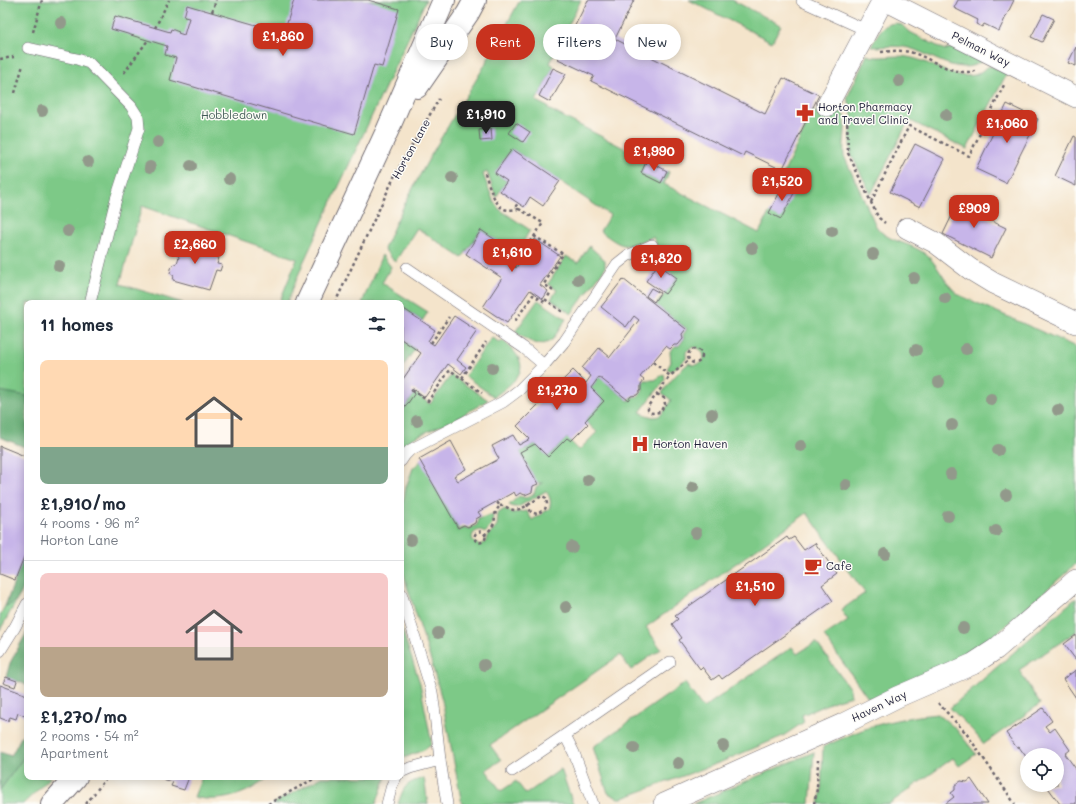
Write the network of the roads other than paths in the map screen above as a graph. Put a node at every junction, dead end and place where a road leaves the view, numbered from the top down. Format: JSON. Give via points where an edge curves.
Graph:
{"nodes":[{"id":1,"x":444,"y":0,"type":"edge"},
{"id":2,"x":475,"y":0,"type":"edge"},
{"id":3,"x":802,"y":0,"type":"edge"},
{"id":4,"x":884,"y":0,"type":"edge"},
{"id":5,"x":862,"y":38,"type":"junction"},
{"id":6,"x":28,"y":48,"type":"dead end"},
{"id":7,"x":1076,"y":97,"type":"edge"},
{"id":8,"x":829,"y":100,"type":"road end"},
{"id":9,"x":388,"y":129,"type":"junction"},
{"id":10,"x":907,"y":228,"type":"road end"},
{"id":11,"x":652,"y":245,"type":"dead end"},
{"id":12,"x":407,"y":268,"type":"dead end"},
{"id":13,"x":91,"y":300,"type":"edge"},
{"id":14,"x":308,"y":300,"type":"edge"},
{"id":15,"x":1076,"y":323,"type":"edge"},
{"id":16,"x":544,"y":365,"type":"junction"},
{"id":17,"x":404,"y":456,"type":"edge"},
{"id":18,"x":1076,"y":580,"type":"edge"},
{"id":19,"x":404,"y":603,"type":"edge"},
{"id":20,"x":24,"y":609,"type":"edge"},
{"id":21,"x":0,"y":651,"type":"edge"},
{"id":22,"x":670,"y":662,"type":"dead end"},
{"id":23,"x":565,"y":735,"type":"junction"},
{"id":24,"x":440,"y":760,"type":"junction"},
{"id":25,"x":404,"y":771,"type":"edge"},
{"id":26,"x":512,"y":771,"type":"dead end"},
{"id":27,"x":73,"y":780,"type":"edge"},
{"id":28,"x":394,"y":780,"type":"edge"},
{"id":29,"x":52,"y":804,"type":"edge"},
{"id":30,"x":387,"y":804,"type":"edge"},
{"id":31,"x":447,"y":804,"type":"edge"},
{"id":32,"x":593,"y":804,"type":"edge"},
{"id":33,"x":664,"y":804,"type":"edge"}],
"edges":[{"from":1,"to":9,"type":"street"},
{"from":2,"to":9,"type":"street"},
{"from":3,"to":5,"type":"lane"},
{"from":4,"to":5,"type":"street"},
{"from":4,"to":7,"type":"street","name":"Pelman Way"},
{"from":5,"to":8,"type":"street"},
{"from":6,"to":13,"type":"lane","via":[[89,63],[131,106],[138,117],[139,128],[116,199]]},
{"from":9,"to":14,"type":"street"},
{"from":10,"to":15,"type":"street","via":[[936,243],[980,276]]},
{"from":11,"to":16,"type":"lane","via":[[627,256],[617,264],[564,342]]},
{"from":12,"to":16,"type":"lane","via":[[496,328]]},
{"from":16,"to":17,"type":"lane","via":[[519,390],[499,404],[410,450]]},
{"from":18,"to":33,"type":"street","name":"Haven Way","via":[[988,655],[973,664]]},
{"from":19,"to":24,"type":"lane","via":[[432,692]]},
{"from":20,"to":21,"type":"lane"},
{"from":22,"to":23,"type":"lane"},
{"from":23,"to":26,"type":"lane"},
{"from":23,"to":32,"type":"lane"},
{"from":24,"to":25,"type":"lane"},
{"from":24,"to":31,"type":"lane"},
{"from":27,"to":29,"type":"street"},
{"from":28,"to":30,"type":"lane"}]}
